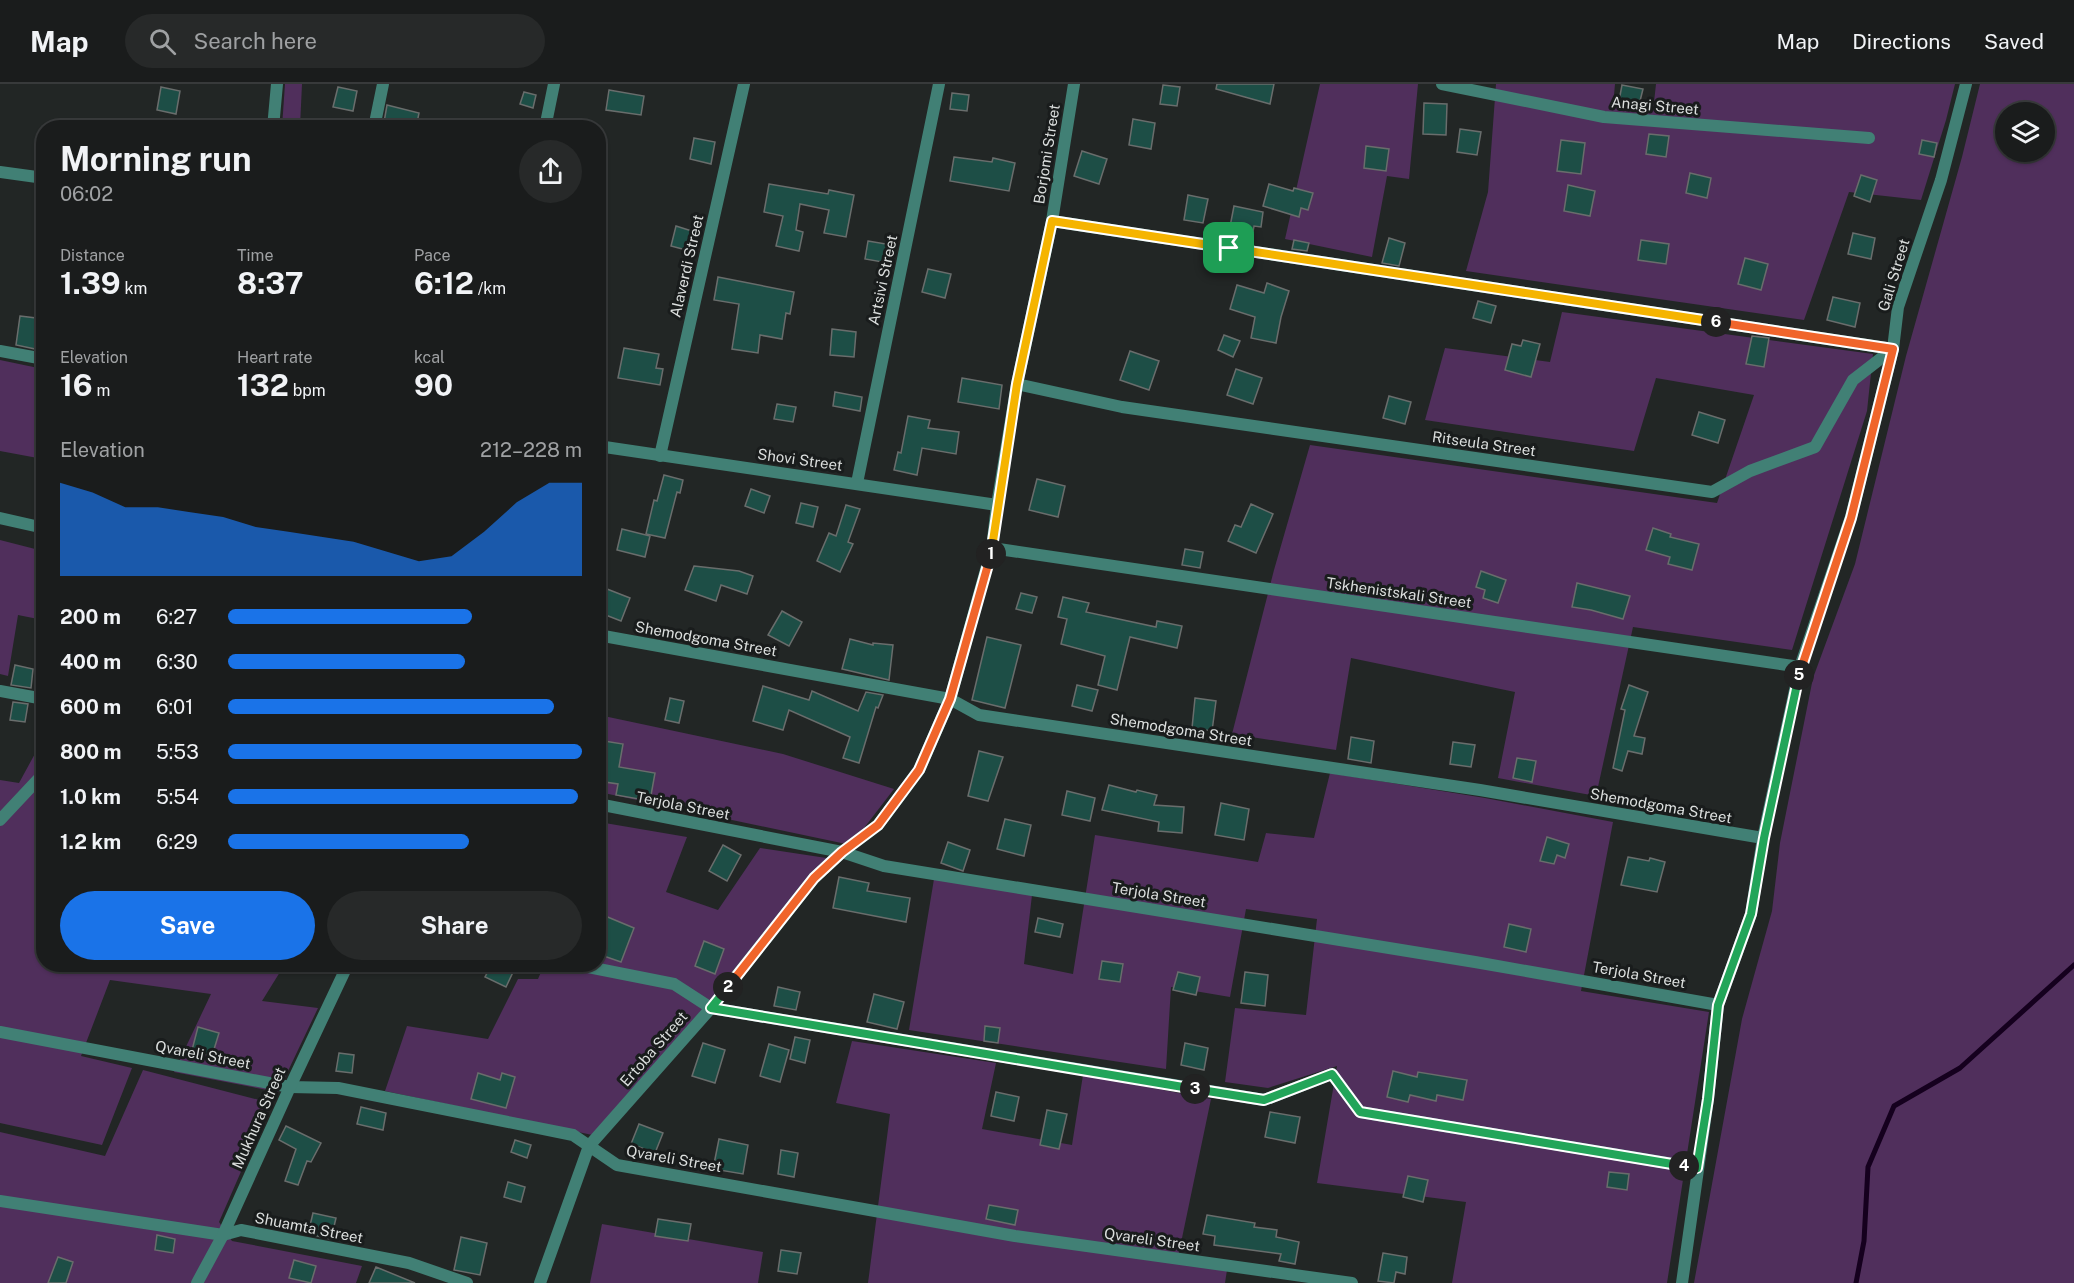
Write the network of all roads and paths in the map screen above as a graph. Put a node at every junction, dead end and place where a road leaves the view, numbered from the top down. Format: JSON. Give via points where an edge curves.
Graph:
{"nodes":[{"id":1,"x":277,"y":84,"type":"edge"},
{"id":2,"x":382,"y":84,"type":"edge"},
{"id":3,"x":554,"y":84,"type":"edge"},
{"id":4,"x":744,"y":84,"type":"edge"},
{"id":5,"x":939,"y":84,"type":"edge"},
{"id":6,"x":1074,"y":84,"type":"edge"},
{"id":7,"x":1442,"y":84,"type":"edge"},
{"id":8,"x":1966,"y":84,"type":"edge"},
{"id":9,"x":274,"y":120,"type":"edge"},
{"id":10,"x":375,"y":120,"type":"edge"},
{"id":11,"x":547,"y":120,"type":"edge"},
{"id":12,"x":1869,"y":138,"type":"dead end"},
{"id":13,"x":0,"y":172,"type":"edge"},
{"id":14,"x":36,"y":177,"type":"edge"},
{"id":15,"x":1052,"y":221,"type":"junction"},
{"id":16,"x":1893,"y":349,"type":"junction"},
{"id":17,"x":0,"y":351,"type":"edge"},
{"id":18,"x":36,"y":358,"type":"edge"},
{"id":19,"x":1017,"y":384,"type":"junction"},
{"id":20,"x":606,"y":447,"type":"edge"},
{"id":21,"x":660,"y":456,"type":"junction"},
{"id":22,"x":857,"y":483,"type":"junction"},
{"id":23,"x":997,"y":505,"type":"junction"},
{"id":24,"x":0,"y":518,"type":"edge"},
{"id":25,"x":36,"y":526,"type":"edge"},
{"id":26,"x":992,"y":548,"type":"junction"},
{"id":27,"x":606,"y":636,"type":"edge"},
{"id":28,"x":1800,"y":668,"type":"junction"},
{"id":29,"x":0,"y":691,"type":"edge"},
{"id":30,"x":36,"y":698,"type":"edge"},
{"id":31,"x":950,"y":699,"type":"junction"},
{"id":32,"x":36,"y":782,"type":"edge"},
{"id":33,"x":606,"y":806,"type":"edge"},
{"id":34,"x":0,"y":820,"type":"edge"},
{"id":35,"x":1764,"y":838,"type":"junction"},
{"id":36,"x":842,"y":852,"type":"junction"},
{"id":37,"x":606,"y":971,"type":"edge"},
{"id":38,"x":344,"y":972,"type":"edge"},
{"id":39,"x":1718,"y":1005,"type":"junction"},
{"id":40,"x":711,"y":1008,"type":"junction"},
{"id":41,"x":0,"y":1032,"type":"edge"},
{"id":42,"x":290,"y":1087,"type":"junction"},
{"id":43,"x":589,"y":1146,"type":"junction"},
{"id":44,"x":1697,"y":1168,"type":"junction"},
{"id":45,"x":0,"y":1201,"type":"edge"},
{"id":46,"x":223,"y":1235,"type":"junction"},
{"id":47,"x":197,"y":1283,"type":"edge"},
{"id":48,"x":467,"y":1283,"type":"edge"},
{"id":49,"x":540,"y":1283,"type":"edge"},
{"id":50,"x":1352,"y":1283,"type":"edge"},
{"id":51,"x":1682,"y":1283,"type":"edge"}],
"edges":[{"from":1,"to":9,"type":"street"},
{"from":2,"to":10,"type":"street"},
{"from":3,"to":11,"type":"street"},
{"from":4,"to":21,"type":"street","name":"Alaverdi Street"},
{"from":5,"to":22,"type":"street","name":"Artsivi Street"},
{"from":6,"to":15,"type":"street","name":"Borjomi Street"},
{"from":7,"to":12,"type":"street","name":"Anagi Street","via":[[1604,117]]},
{"from":8,"to":16,"type":"street","name":"Gali Street","via":[[1941,180],[1898,307]]},
{"from":13,"to":14,"type":"street"},
{"from":15,"to":16,"type":"street"},
{"from":15,"to":19,"type":"street","name":"Borjomi Street"},
{"from":16,"to":19,"type":"street","name":"Ritseula Street","via":[[1853,380],[1815,447],[1750,471],[1712,492],[1122,407]]},
{"from":16,"to":28,"type":"street","name":"Gali Street","via":[[1851,518]]},
{"from":17,"to":18,"type":"street"},
{"from":19,"to":23,"type":"street","name":"Borjomi Street"},
{"from":20,"to":21,"type":"street","name":"Shovi Street"},
{"from":21,"to":22,"type":"street","name":"Shovi Street"},
{"from":22,"to":23,"type":"street","name":"Shovi Street"},
{"from":23,"to":26,"type":"street","name":"Borjomi Street"},
{"from":24,"to":25,"type":"street"},
{"from":26,"to":28,"type":"street","name":"Tskhenistskali Street"},
{"from":26,"to":31,"type":"street","name":"Ertoba Street"},
{"from":27,"to":31,"type":"street","name":"Shemodgoma Street"},
{"from":28,"to":35,"type":"street","name":"Gali Street"},
{"from":29,"to":30,"type":"street"},
{"from":31,"to":35,"type":"street","name":"Shemodgoma Street","via":[[979,715],[1480,790]]},
{"from":31,"to":36,"type":"street","name":"Ertoba Street","via":[[919,770],[878,825]]},
{"from":32,"to":34,"type":"street"},
{"from":33,"to":36,"type":"street","name":"Terjola Street"},
{"from":35,"to":39,"type":"street","name":"Gali Street","via":[[1751,914]]},
{"from":36,"to":39,"type":"street","name":"Terjola Street","via":[[884,866]]},
{"from":36,"to":40,"type":"street","name":"Ertoba Street","via":[[814,878]]},
{"from":37,"to":40,"type":"street","via":[[674,984]]},
{"from":38,"to":42,"type":"street","name":"Mukhura Street"},
{"from":39,"to":44,"type":"street","name":"Gali Street"},
{"from":40,"to":43,"type":"street","name":"Ertoba Street"},
{"from":40,"to":44,"type":"street","via":[[1264,1100],[1332,1074],[1360,1112]]},
{"from":41,"to":42,"type":"street","name":"Qvareli Street"},
{"from":42,"to":43,"type":"street","name":"Qvareli Street","via":[[338,1088],[573,1135]]},
{"from":42,"to":46,"type":"street","name":"Mukhura Street"},
{"from":43,"to":49,"type":"street","name":"Ertoba Street"},
{"from":43,"to":50,"type":"street","name":"Qvareli Street","via":[[617,1165],[1015,1236]]},
{"from":44,"to":51,"type":"street","name":"Gali Street"},
{"from":45,"to":46,"type":"street","name":"Shuamta Street"},
{"from":46,"to":47,"type":"street","name":"Mukhura Street"},
{"from":46,"to":48,"type":"street","name":"Shuamta Street","via":[[242,1230],[398,1260]]}]}
